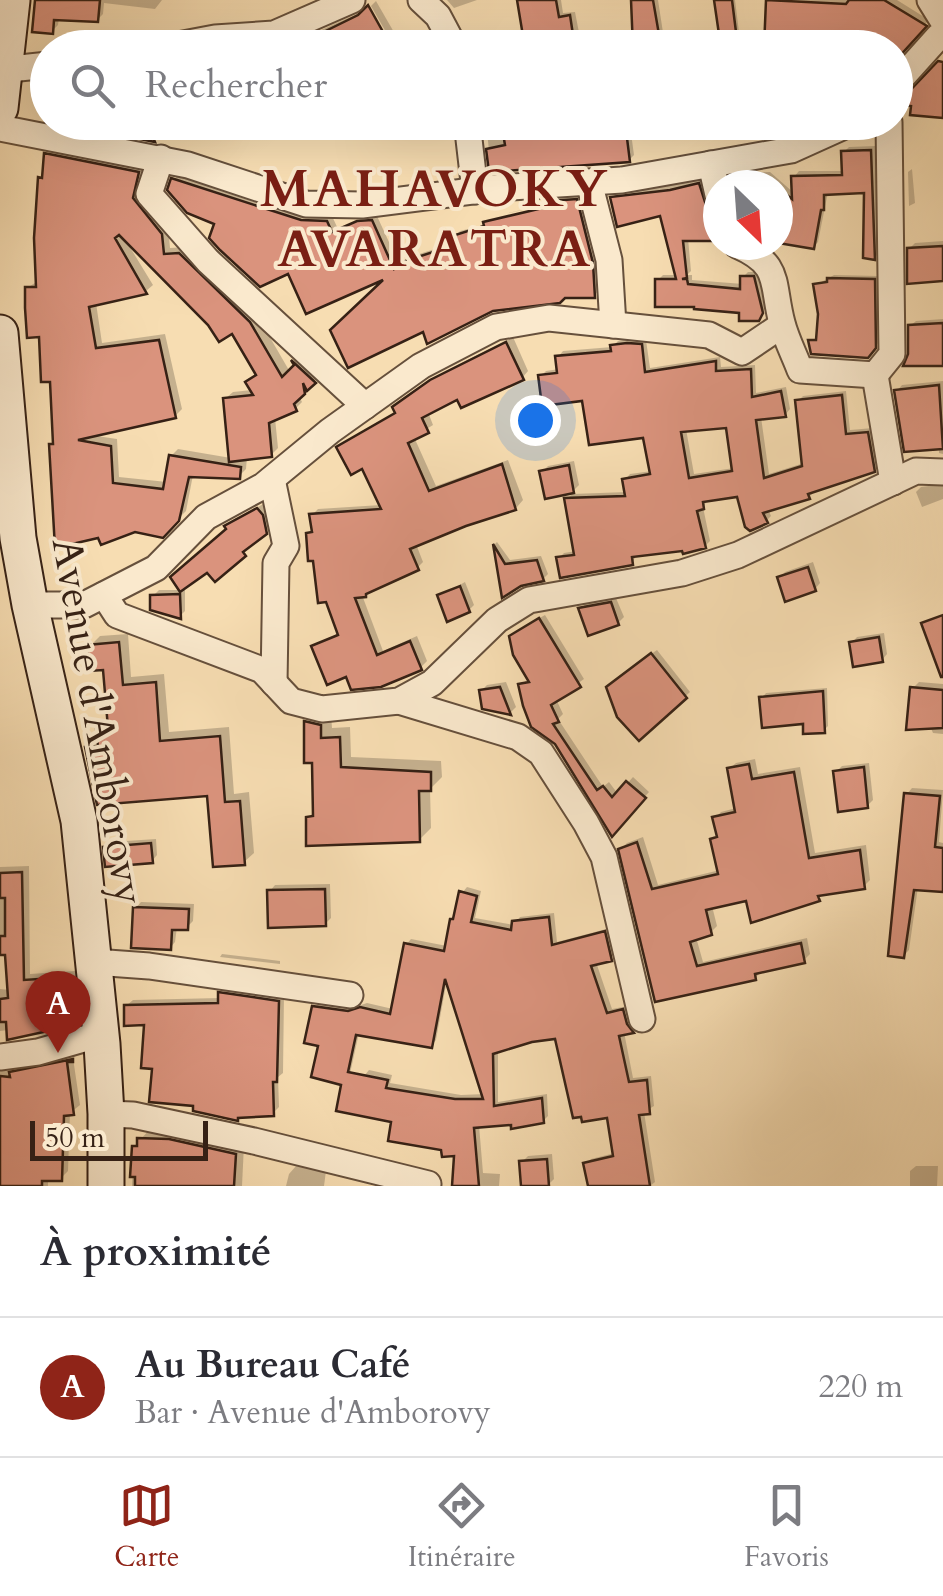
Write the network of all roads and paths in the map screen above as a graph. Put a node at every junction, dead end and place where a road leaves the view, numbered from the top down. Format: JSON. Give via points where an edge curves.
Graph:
{"nodes":[{"id":1,"x":12,"y":0,"type":"edge"},
{"id":2,"x":352,"y":0,"type":"edge"},
{"id":3,"x":421,"y":0,"type":"edge"},
{"id":4,"x":930,"y":0,"type":"edge"},
{"id":5,"x":943,"y":20,"type":"edge"},
{"id":6,"x":283,"y":30,"type":"edge"},
{"id":7,"x":445,"y":30,"type":"edge"},
{"id":8,"x":943,"y":38,"type":"edge"},
{"id":9,"x":913,"y":65,"type":"edge"},
{"id":10,"x":30,"y":67,"type":"edge"},
{"id":11,"x":2,"y":70,"type":"edge"},
{"id":12,"x":0,"y":108,"type":"edge"},
{"id":13,"x":0,"y":128,"type":"edge"},
{"id":14,"x":30,"y":134,"type":"edge"},
{"id":15,"x":64,"y":140,"type":"edge"},
{"id":16,"x":468,"y":140,"type":"edge"},
{"id":17,"x":813,"y":140,"type":"edge"},
{"id":18,"x":889,"y":140,"type":"edge"},
{"id":19,"x":161,"y":158,"type":"junction"},
{"id":20,"x":712,"y":164,"type":"junction"},
{"id":21,"x":713,"y":170,"type":"edge"},
{"id":22,"x":589,"y":182,"type":"junction"},
{"id":23,"x":475,"y":191,"type":"junction"},
{"id":24,"x":762,"y":260,"type":"edge"},
{"id":25,"x":612,"y":325,"type":"junction"},
{"id":26,"x":782,"y":325,"type":"junction"},
{"id":27,"x":0,"y":338,"type":"edge"},
{"id":28,"x":875,"y":374,"type":"junction"},
{"id":29,"x":365,"y":406,"type":"junction"},
{"id":30,"x":943,"y":472,"type":"edge"},
{"id":31,"x":272,"y":479,"type":"junction"},
{"id":32,"x":893,"y":482,"type":"junction"},
{"id":33,"x":104,"y":595,"type":"junction"},
{"id":34,"x":30,"y":605,"type":"junction"},
{"id":35,"x":274,"y":682,"type":"junction"},
{"id":36,"x":399,"y":701,"type":"junction"},
{"id":37,"x":94,"y":962,"type":"junction"},
{"id":38,"x":350,"y":995,"type":"dead end"},
{"id":39,"x":642,"y":1020,"type":"dead end"},
{"id":40,"x":101,"y":1034,"type":"junction"},
{"id":41,"x":0,"y":1057,"type":"edge"},
{"id":42,"x":106,"y":1114,"type":"junction"},
{"id":43,"x":428,"y":1184,"type":"edge"},
{"id":44,"x":106,"y":1186,"type":"edge"}],
"edges":[{"from":1,"to":11,"type":"main road"},
{"from":2,"to":6,"type":"street"},
{"from":3,"to":7,"type":"street"},
{"from":4,"to":5,"type":"street"},
{"from":8,"to":9,"type":"street"},
{"from":10,"to":11,"type":"street"},
{"from":11,"to":12,"type":"main road"},
{"from":13,"to":14,"type":"street"},
{"from":15,"to":19,"type":"street"},
{"from":16,"to":23,"type":"street"},
{"from":17,"to":20,"type":"street"},
{"from":18,"to":28,"type":"street","via":[[892,354]]},
{"from":19,"to":23,"type":"street","via":[[306,204],[362,205]]},
{"from":19,"to":29,"type":"street","via":[[149,194],[208,261]]},
{"from":20,"to":21,"type":"street"},
{"from":20,"to":22,"type":"street"},
{"from":22,"to":23,"type":"street"},
{"from":22,"to":25,"type":"street","via":[[609,260]]},
{"from":24,"to":26,"type":"street","via":[[774,274]]},
{"from":25,"to":26,"type":"street","via":[[709,335],[742,352]]},
{"from":25,"to":29,"type":"street","via":[[549,318],[496,327],[421,366]]},
{"from":26,"to":28,"type":"street","via":[[800,370]]},
{"from":27,"to":34,"type":"main road","name":"Avenue d'Amborovy"},
{"from":28,"to":32,"type":"street"},
{"from":29,"to":31,"type":"street"},
{"from":30,"to":32,"type":"street","via":[[916,471]]},
{"from":31,"to":33,"type":"street","via":[[206,517],[156,568]]},
{"from":31,"to":35,"type":"street","via":[[286,546],[276,564]]},
{"from":32,"to":36,"type":"street","via":[[701,567],[529,600],[497,620],[432,682]]},
{"from":33,"to":34,"type":"street","via":[[84,606]]},
{"from":33,"to":35,"type":"street","via":[[117,616],[262,670]]},
{"from":34,"to":37,"type":"main road","name":"Avenue d'Amborovy","via":[[80,821]]},
{"from":35,"to":36,"type":"street","via":[[291,701],[322,708]]},
{"from":36,"to":39,"type":"street","via":[[518,736],[541,752],[604,857]]},
{"from":37,"to":38,"type":"street"},
{"from":37,"to":40,"type":"main road","name":"Avenue d'Amborovy"},
{"from":40,"to":41,"type":"street"},
{"from":40,"to":42,"type":"main road","name":"Avenue d'Amborovy"},
{"from":42,"to":43,"type":"street","via":[[254,1141]]},
{"from":42,"to":44,"type":"main road","name":"Avenue d'Amborovy"}]}
